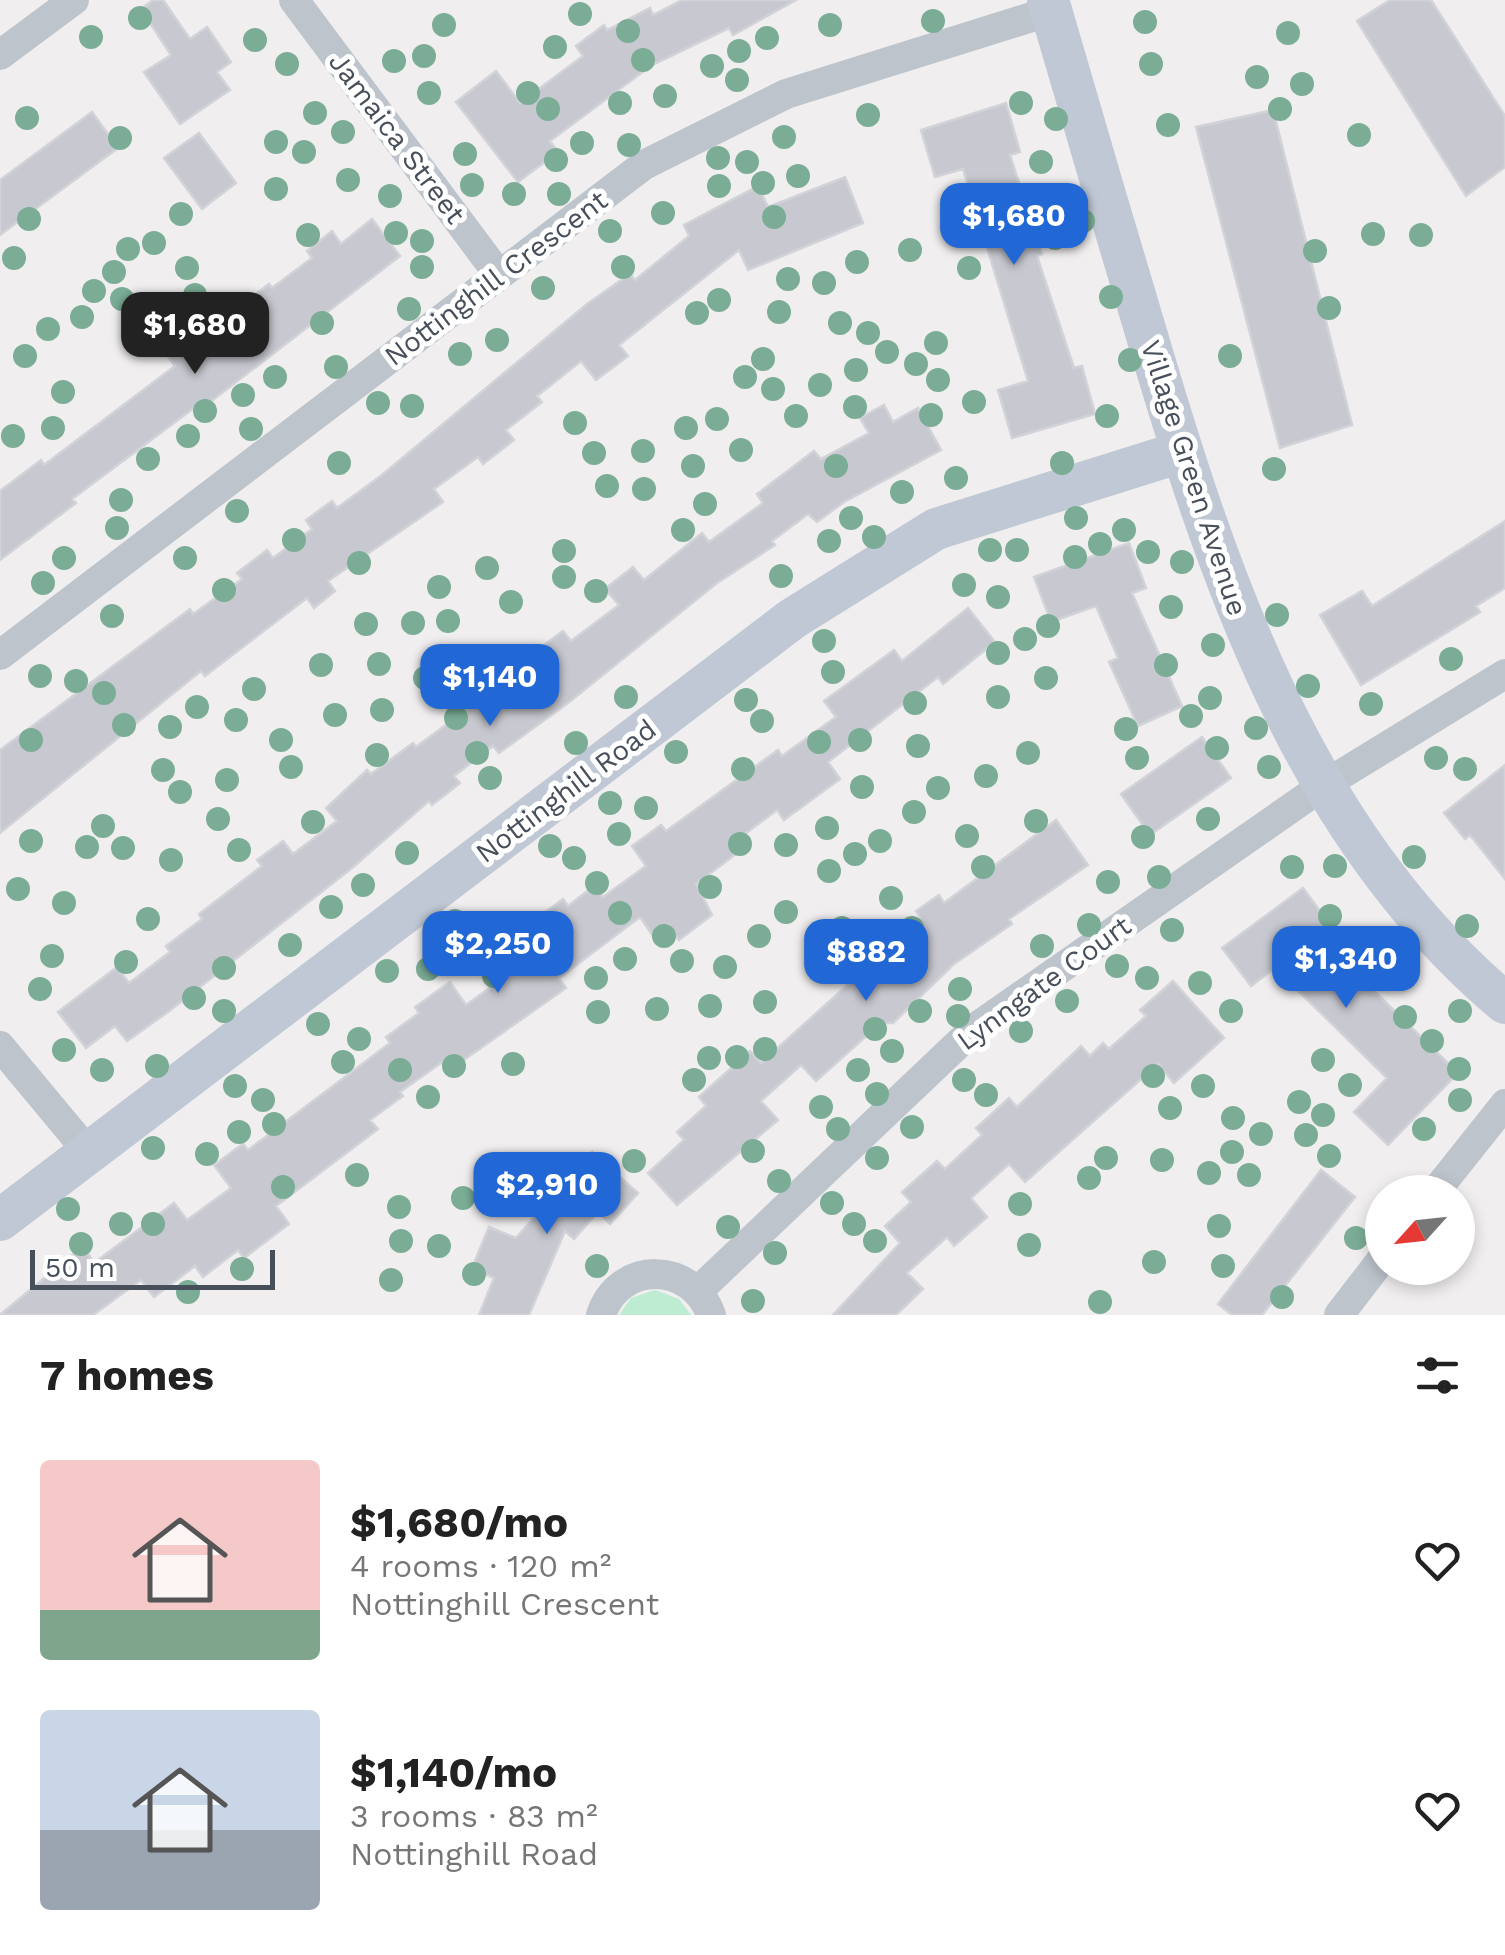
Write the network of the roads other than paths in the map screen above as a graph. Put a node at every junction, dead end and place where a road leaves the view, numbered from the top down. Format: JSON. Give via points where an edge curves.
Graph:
{"nodes":[{"id":1,"x":74,"y":0,"type":"edge"},
{"id":2,"x":294,"y":0,"type":"edge"},
{"id":3,"x":1049,"y":6,"type":"edge"},
{"id":4,"x":0,"y":55,"type":"edge"},
{"id":5,"x":500,"y":275,"type":"junction"},
{"id":6,"x":1181,"y":452,"type":"junction"},
{"id":7,"x":0,"y":655,"type":"edge"},
{"id":8,"x":1505,"y":674,"type":"edge"},
{"id":9,"x":1324,"y":785,"type":"junction"},
{"id":10,"x":1505,"y":1003,"type":"edge"},
{"id":11,"x":0,"y":1046,"type":"edge"},
{"id":12,"x":1505,"y":1104,"type":"edge"},
{"id":13,"x":89,"y":1153,"type":"junction"},
{"id":14,"x":1449,"y":1175,"type":"edge"},
{"id":15,"x":0,"y":1220,"type":"edge"},
{"id":16,"x":1365,"y":1282,"type":"edge"},
{"id":17,"x":704,"y":1303,"type":"edge"},
{"id":18,"x":601,"y":1315,"type":"edge"},
{"id":19,"x":1339,"y":1315,"type":"edge"}],
"edges":[{"from":1,"to":4,"type":"street"},
{"from":2,"to":5,"type":"street","name":"Jamaica Street"},
{"from":3,"to":5,"type":"street","name":"Nottinghill Crescent","via":[[786,94],[644,166]]},
{"from":3,"to":6,"type":"street","name":"Village Green Avenue"},
{"from":5,"to":7,"type":"street","name":"Nottinghill Crescent"},
{"from":6,"to":9,"type":"street","name":"Village Green Avenue","via":[[1236,610]]},
{"from":6,"to":13,"type":"street","name":"Nottinghill Road","via":[[936,528],[792,619]]},
{"from":8,"to":9,"type":"street","name":"Lynngate Court"},
{"from":9,"to":10,"type":"street","name":"Village Green Avenue","via":[[1376,868],[1469,973]]},
{"from":9,"to":17,"type":"street","name":"Lynngate Court","via":[[976,1028]]},
{"from":11,"to":13,"type":"street"},
{"from":12,"to":14,"type":"street"},
{"from":13,"to":15,"type":"street","name":"Nottinghill Road"},
{"from":16,"to":19,"type":"street"},
{"from":17,"to":18,"type":"street","name":"Lynngate Court","via":[[670,1274],[637,1276],[610,1295]]}]}
